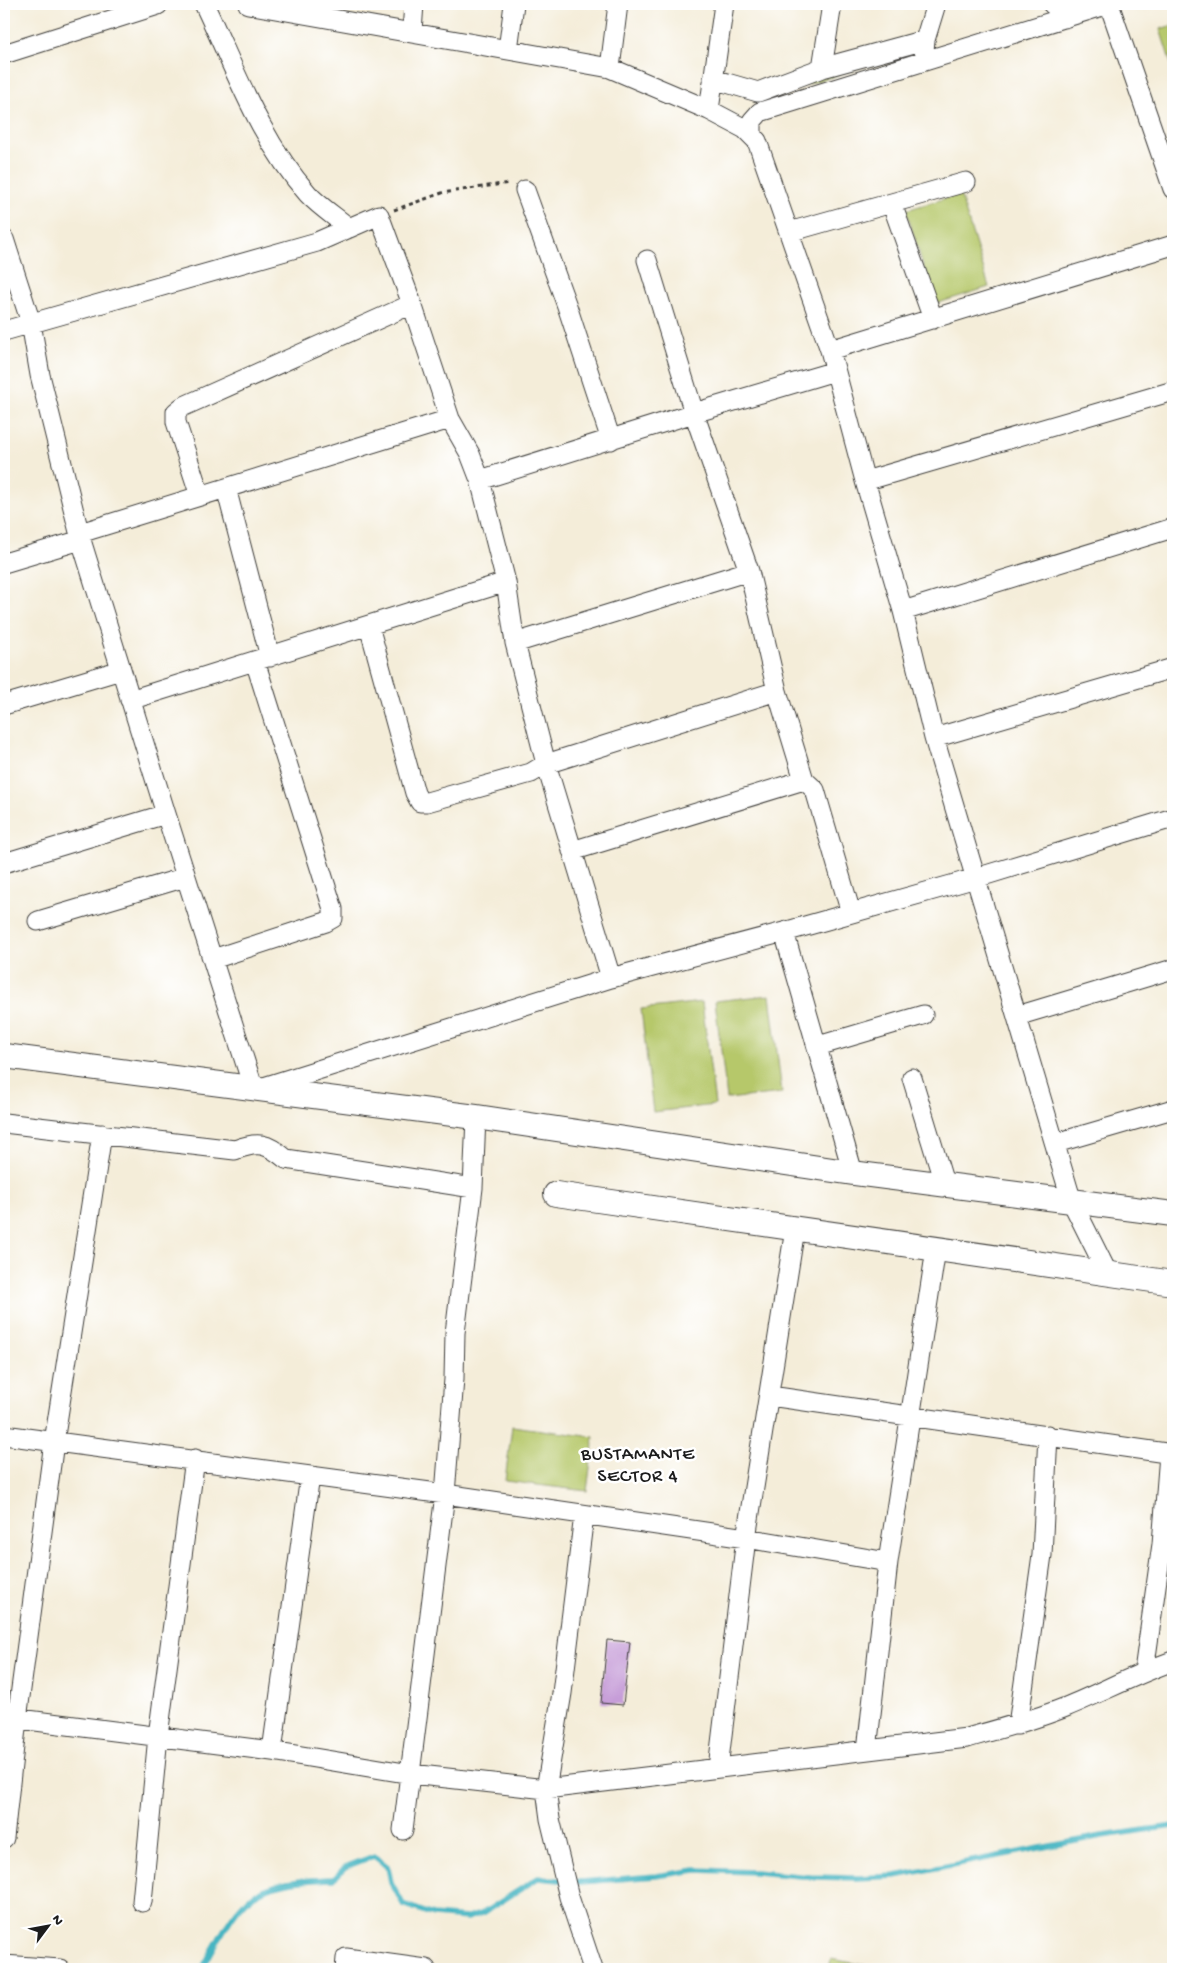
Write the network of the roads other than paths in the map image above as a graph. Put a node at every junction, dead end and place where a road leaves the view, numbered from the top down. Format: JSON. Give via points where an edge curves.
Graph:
{"nodes":[{"id":1,"x":160,"y":4,"type":"edge"},
{"id":2,"x":204,"y":4,"type":"edge"},
{"id":3,"x":248,"y":4,"type":"edge"},
{"id":4,"x":414,"y":4,"type":"edge"},
{"id":5,"x":514,"y":4,"type":"edge"},
{"id":6,"x":618,"y":4,"type":"edge"},
{"id":7,"x":724,"y":4,"type":"edge"},
{"id":8,"x":832,"y":4,"type":"edge"},
{"id":9,"x":936,"y":4,"type":"edge"},
{"id":10,"x":1052,"y":4,"type":"edge"},
{"id":11,"x":1109,"y":4,"type":"edge"},
{"id":12,"x":309,"y":9,"type":"edge"},
{"id":13,"x":1065,"y":18,"type":"junction"},
{"id":14,"x":412,"y":31,"type":"junction"},
{"id":15,"x":925,"y":40,"type":"junction"},
{"id":16,"x":508,"y":50,"type":"junction"},
{"id":17,"x":4,"y":54,"type":"edge"},
{"id":18,"x":922,"y":62,"type":"junction"},
{"id":19,"x":610,"y":68,"type":"junction"},
{"id":20,"x":822,"y":68,"type":"junction"},
{"id":21,"x":713,"y":79,"type":"junction"},
{"id":22,"x":709,"y":110,"type":"junction"},
{"id":23,"x":752,"y":134,"type":"junction"},
{"id":24,"x":966,"y":182,"type":"dead end"},
{"id":25,"x":1173,"y":188,"type":"edge"},
{"id":26,"x":525,"y":190,"type":"road end"},
{"id":27,"x":892,"y":204,"type":"junction"},
{"id":28,"x":349,"y":228,"type":"junction"},
{"id":29,"x":789,"y":232,"type":"junction"},
{"id":30,"x":4,"y":240,"type":"edge"},
{"id":31,"x":1173,"y":245,"type":"edge"},
{"id":32,"x":646,"y":260,"type":"dead end"},
{"id":33,"x":412,"y":304,"type":"junction"},
{"id":34,"x":933,"y":319,"type":"junction"},
{"id":35,"x":31,"y":323,"type":"junction"},
{"id":36,"x":4,"y":331,"type":"edge"},
{"id":37,"x":830,"y":350,"type":"junction"},
{"id":38,"x":836,"y":371,"type":"junction"},
{"id":39,"x":1173,"y":391,"type":"edge"},
{"id":40,"x":694,"y":413,"type":"junction"},
{"id":41,"x":450,"y":419,"type":"junction"},
{"id":42,"x":611,"y":440,"type":"junction"},
{"id":43,"x":480,"y":480,"type":"junction"},
{"id":44,"x":864,"y":481,"type":"junction"},
{"id":45,"x":226,"y":488,"type":"junction"},
{"id":46,"x":200,"y":496,"type":"junction"},
{"id":47,"x":1173,"y":528,"type":"edge"},
{"id":48,"x":80,"y":537,"type":"junction"},
{"id":49,"x":4,"y":563,"type":"edge"},
{"id":50,"x":749,"y":571,"type":"junction"},
{"id":51,"x":506,"y":582,"type":"junction"},
{"id":52,"x":903,"y":611,"type":"junction"},
{"id":53,"x":369,"y":626,"type":"junction"},
{"id":54,"x":515,"y":643,"type":"junction"},
{"id":55,"x":262,"y":659,"type":"junction"},
{"id":56,"x":1173,"y":668,"type":"edge"},
{"id":57,"x":121,"y":670,"type":"junction"},
{"id":58,"x":778,"y":691,"type":"junction"},
{"id":59,"x":130,"y":700,"type":"junction"},
{"id":60,"x":4,"y":705,"type":"edge"},
{"id":61,"x":934,"y":738,"type":"junction"},
{"id":62,"x":546,"y":764,"type":"junction"},
{"id":63,"x":804,"y":780,"type":"junction"},
{"id":64,"x":166,"y":814,"type":"junction"},
{"id":65,"x":1173,"y":818,"type":"edge"},
{"id":66,"x":572,"y":851,"type":"junction"},
{"id":67,"x":4,"y":862,"type":"edge"},
{"id":68,"x":186,"y":877,"type":"junction"},
{"id":69,"x":976,"y":878,"type":"junction"},
{"id":70,"x":851,"y":913,"type":"junction"},
{"id":71,"x":38,"y":921,"type":"dead end"},
{"id":72,"x":784,"y":932,"type":"junction"},
{"id":73,"x":213,"y":959,"type":"junction"},
{"id":74,"x":1173,"y":969,"type":"edge"},
{"id":75,"x":611,"y":978,"type":"junction"},
{"id":76,"x":923,"y":1015,"type":"dead end"},
{"id":77,"x":1016,"y":1016,"type":"junction"},
{"id":78,"x":818,"y":1046,"type":"junction"},
{"id":79,"x":4,"y":1056,"type":"edge"},
{"id":80,"x":912,"y":1078,"type":"dead end"},
{"id":81,"x":254,"y":1090,"type":"junction"},
{"id":82,"x":1173,"y":1109,"type":"edge"},
{"id":83,"x":476,"y":1117,"type":"junction"},
{"id":84,"x":4,"y":1123,"type":"edge"},
{"id":85,"x":102,"y":1134,"type":"junction"},
{"id":86,"x":1056,"y":1143,"type":"junction"},
{"id":87,"x":853,"y":1173,"type":"junction"},
{"id":88,"x":944,"y":1184,"type":"junction"},
{"id":89,"x":474,"y":1188,"type":"junction"},
{"id":90,"x":556,"y":1194,"type":"dead end"},
{"id":91,"x":1072,"y":1202,"type":"junction"},
{"id":92,"x":1173,"y":1214,"type":"edge"},
{"id":93,"x":795,"y":1229,"type":"junction"},
{"id":94,"x":936,"y":1249,"type":"junction"},
{"id":95,"x":1108,"y":1274,"type":"junction"},
{"id":96,"x":1173,"y":1283,"type":"edge"},
{"id":97,"x":770,"y":1396,"type":"junction"},
{"id":98,"x":912,"y":1416,"type":"junction"},
{"id":99,"x":4,"y":1434,"type":"edge"},
{"id":100,"x":1048,"y":1435,"type":"junction"},
{"id":101,"x":54,"y":1442,"type":"junction"},
{"id":102,"x":1171,"y":1454,"type":"edge"},
{"id":103,"x":194,"y":1459,"type":"junction"},
{"id":104,"x":310,"y":1476,"type":"junction"},
{"id":105,"x":445,"y":1494,"type":"junction"},
{"id":106,"x":584,"y":1515,"type":"junction"},
{"id":107,"x":746,"y":1538,"type":"junction"},
{"id":108,"x":888,"y":1562,"type":"junction"},
{"id":109,"x":1173,"y":1662,"type":"edge"},
{"id":110,"x":1144,"y":1671,"type":"junction"},
{"id":111,"x":10,"y":1718,"type":"edge"},
{"id":112,"x":1018,"y":1725,"type":"junction"},
{"id":113,"x":158,"y":1736,"type":"junction"},
{"id":114,"x":867,"y":1750,"type":"junction"},
{"id":115,"x":272,"y":1751,"type":"junction"},
{"id":116,"x":718,"y":1768,"type":"junction"},
{"id":117,"x":411,"y":1774,"type":"junction"},
{"id":118,"x":546,"y":1788,"type":"junction"},
{"id":119,"x":403,"y":1830,"type":"dead end"},
{"id":120,"x":4,"y":1838,"type":"edge"},
{"id":121,"x":142,"y":1902,"type":"dead end"},
{"id":122,"x":4,"y":1964,"type":"edge"},
{"id":123,"x":60,"y":1969,"type":"edge"},
{"id":124,"x":345,"y":1969,"type":"edge"},
{"id":125,"x":426,"y":1969,"type":"edge"},
{"id":126,"x":593,"y":1969,"type":"edge"}],
"edges":[{"from":1,"to":17,"type":"street"},
{"from":2,"to":28,"type":"street","via":[[263,130],[284,163],[309,195]]},
{"from":3,"to":12,"type":"street"},
{"from":4,"to":14,"type":"street"},
{"from":5,"to":16,"type":"street"},
{"from":6,"to":19,"type":"street"},
{"from":7,"to":21,"type":"street"},
{"from":8,"to":20,"type":"street"},
{"from":9,"to":15,"type":"street"},
{"from":10,"to":13,"type":"street"},
{"from":11,"to":13,"type":"street"},
{"from":11,"to":25,"type":"street"},
{"from":12,"to":14,"type":"street"},
{"from":13,"to":18,"type":"street"},
{"from":14,"to":16,"type":"street"},
{"from":15,"to":18,"type":"street"},
{"from":15,"to":20,"type":"street"},
{"from":16,"to":19,"type":"street"},
{"from":18,"to":23,"type":"street","via":[[760,112],[752,121]]},
{"from":19,"to":22,"type":"street"},
{"from":20,"to":21,"type":"street","via":[[758,92]]},
{"from":21,"to":22,"type":"street"},
{"from":22,"to":23,"type":"street"},
{"from":23,"to":29,"type":"street"},
{"from":24,"to":27,"type":"street"},
{"from":26,"to":42,"type":"street"},
{"from":27,"to":29,"type":"street"},
{"from":27,"to":34,"type":"street"},
{"from":28,"to":33,"type":"street","via":[[379,215]]},
{"from":28,"to":35,"type":"street","via":[[318,242]]},
{"from":29,"to":37,"type":"street"},
{"from":30,"to":35,"type":"street"},
{"from":31,"to":34,"type":"street"},
{"from":32,"to":40,"type":"street"},
{"from":33,"to":41,"type":"street"},
{"from":33,"to":46,"type":"street","via":[[176,412],[176,422]]},
{"from":34,"to":37,"type":"street"},
{"from":35,"to":36,"type":"street"},
{"from":35,"to":48,"type":"street","via":[[40,375]]},
{"from":37,"to":38,"type":"street"},
{"from":38,"to":40,"type":"street"},
{"from":38,"to":44,"type":"street"},
{"from":39,"to":44,"type":"street"},
{"from":40,"to":42,"type":"street"},
{"from":40,"to":50,"type":"street"},
{"from":41,"to":43,"type":"street","via":[[470,454]]},
{"from":41,"to":45,"type":"street"},
{"from":42,"to":43,"type":"street"},
{"from":43,"to":51,"type":"street"},
{"from":44,"to":52,"type":"street"},
{"from":45,"to":46,"type":"street"},
{"from":45,"to":55,"type":"street"},
{"from":46,"to":48,"type":"street"},
{"from":47,"to":52,"type":"street"},
{"from":48,"to":49,"type":"street"},
{"from":48,"to":57,"type":"street"},
{"from":50,"to":54,"type":"street"},
{"from":50,"to":58,"type":"street"},
{"from":51,"to":53,"type":"street"},
{"from":51,"to":54,"type":"street"},
{"from":52,"to":61,"type":"street"},
{"from":53,"to":55,"type":"street"},
{"from":53,"to":62,"type":"street","via":[[420,802],[531,773]]},
{"from":54,"to":62,"type":"street"},
{"from":55,"to":59,"type":"street"},
{"from":55,"to":73,"type":"street","via":[[333,918]]},
{"from":56,"to":61,"type":"street"},
{"from":57,"to":59,"type":"street"},
{"from":57,"to":60,"type":"street"},
{"from":58,"to":62,"type":"street"},
{"from":58,"to":63,"type":"street"},
{"from":59,"to":64,"type":"street"},
{"from":61,"to":69,"type":"street"},
{"from":62,"to":66,"type":"street"},
{"from":63,"to":66,"type":"street"},
{"from":63,"to":70,"type":"street","via":[[815,790]]},
{"from":64,"to":67,"type":"street"},
{"from":64,"to":68,"type":"street"},
{"from":65,"to":69,"type":"street"},
{"from":66,"to":75,"type":"street"},
{"from":68,"to":71,"type":"street"},
{"from":68,"to":73,"type":"street"},
{"from":69,"to":70,"type":"street"},
{"from":69,"to":77,"type":"street"},
{"from":70,"to":72,"type":"street"},
{"from":72,"to":75,"type":"street"},
{"from":72,"to":78,"type":"street"},
{"from":73,"to":81,"type":"street"},
{"from":74,"to":77,"type":"street"},
{"from":75,"to":81,"type":"street"},
{"from":76,"to":78,"type":"street"},
{"from":77,"to":86,"type":"street"},
{"from":78,"to":87,"type":"street"},
{"from":79,"to":81,"type":"street"},
{"from":80,"to":88,"type":"street"},
{"from":81,"to":83,"type":"street"},
{"from":82,"to":86,"type":"street"},
{"from":83,"to":87,"type":"street"},
{"from":83,"to":89,"type":"street"},
{"from":84,"to":85,"type":"street"},
{"from":85,"to":89,"type":"street","via":[[234,1150],[249,1144],[261,1144],[286,1159]]},
{"from":85,"to":101,"type":"street"},
{"from":86,"to":91,"type":"street"},
{"from":87,"to":88,"type":"street"},
{"from":88,"to":91,"type":"street"},
{"from":89,"to":105,"type":"street","via":[[456,1333]]},
{"from":90,"to":93,"type":"street"},
{"from":91,"to":92,"type":"street"},
{"from":91,"to":95,"type":"street"},
{"from":93,"to":94,"type":"street"},
{"from":93,"to":97,"type":"street"},
{"from":94,"to":95,"type":"street"},
{"from":94,"to":98,"type":"street"},
{"from":95,"to":96,"type":"street"},
{"from":97,"to":98,"type":"street"},
{"from":97,"to":107,"type":"street"},
{"from":98,"to":100,"type":"street"},
{"from":98,"to":108,"type":"street"},
{"from":99,"to":101,"type":"street"},
{"from":100,"to":102,"type":"street"},
{"from":100,"to":112,"type":"street","via":[[1042,1555]]},
{"from":101,"to":103,"type":"street"},
{"from":101,"to":111,"type":"street"},
{"from":102,"to":110,"type":"street"},
{"from":103,"to":104,"type":"street"},
{"from":103,"to":113,"type":"street"},
{"from":104,"to":105,"type":"street"},
{"from":104,"to":115,"type":"street"},
{"from":105,"to":106,"type":"street"},
{"from":105,"to":117,"type":"street"},
{"from":106,"to":107,"type":"street"},
{"from":106,"to":118,"type":"street","via":[[562,1693]]},
{"from":107,"to":108,"type":"street"},
{"from":107,"to":116,"type":"street"},
{"from":108,"to":114,"type":"street"},
{"from":109,"to":110,"type":"street"},
{"from":110,"to":112,"type":"street"},
{"from":111,"to":113,"type":"street"},
{"from":111,"to":120,"type":"street"},
{"from":112,"to":114,"type":"street","via":[[966,1738]]},
{"from":113,"to":115,"type":"street"},
{"from":113,"to":121,"type":"street"},
{"from":114,"to":116,"type":"street"},
{"from":115,"to":117,"type":"street"},
{"from":116,"to":118,"type":"street"},
{"from":117,"to":118,"type":"street"},
{"from":117,"to":119,"type":"street"},
{"from":118,"to":126,"type":"street","via":[[567,1888]]},
{"from":122,"to":123,"type":"street"},
{"from":124,"to":125,"type":"street","via":[[346,1958]]}]}
